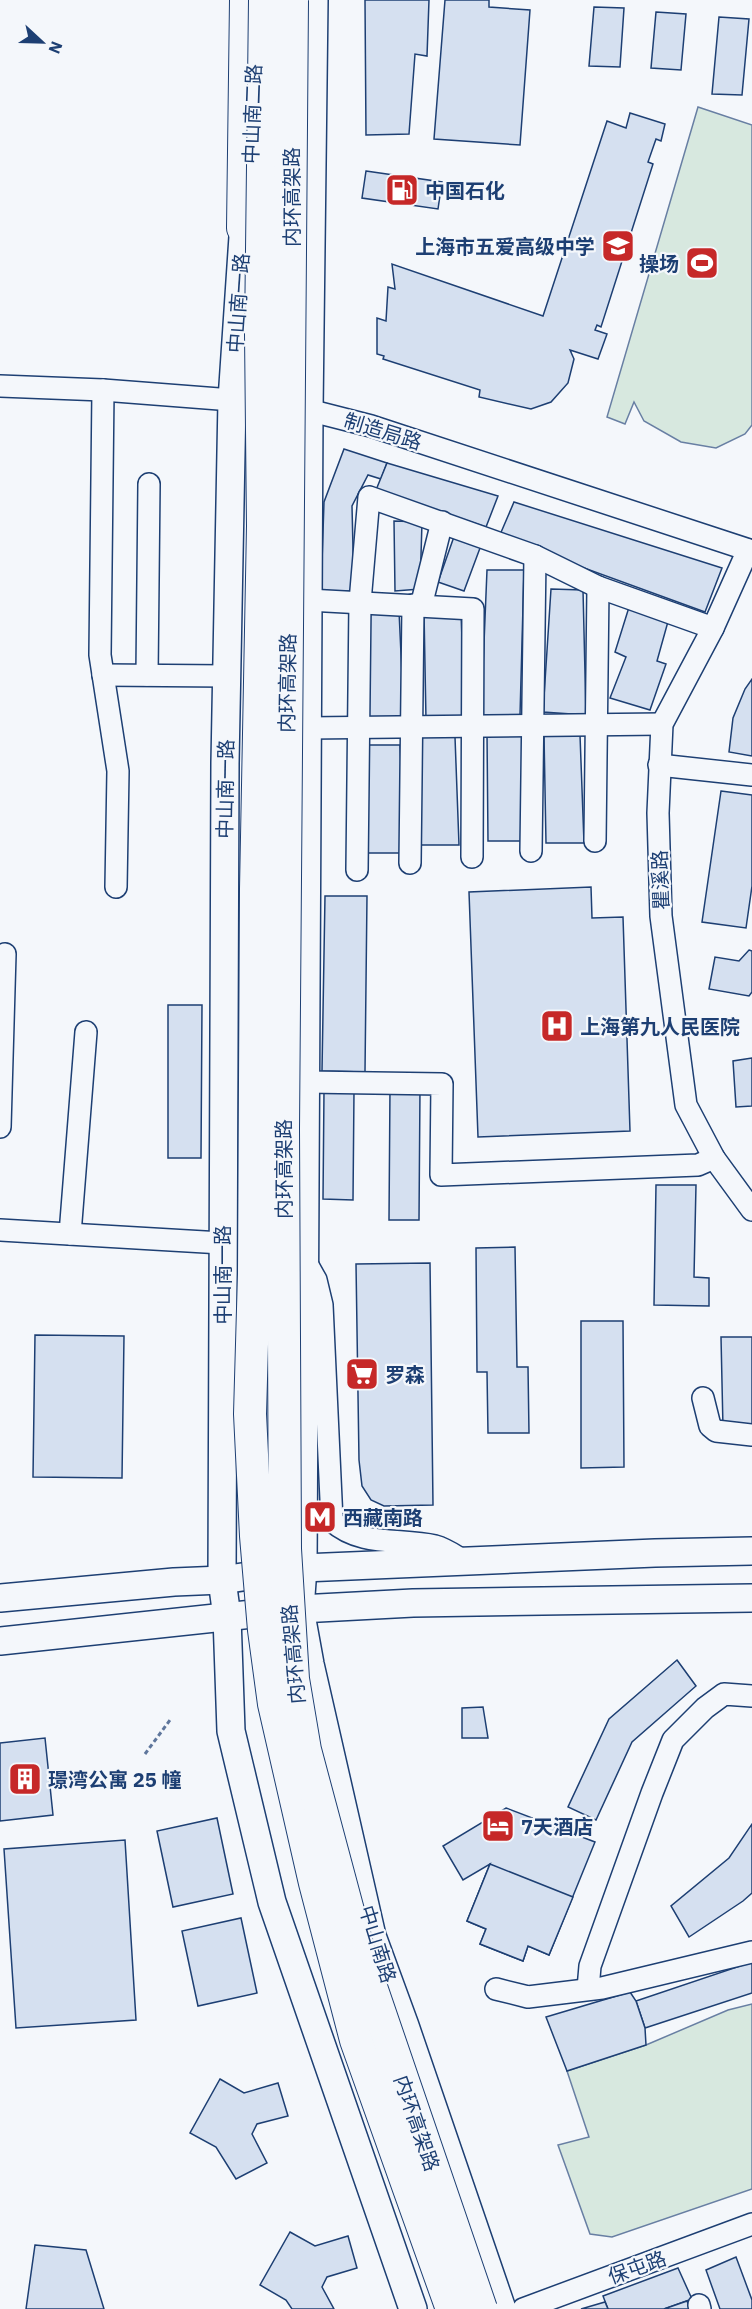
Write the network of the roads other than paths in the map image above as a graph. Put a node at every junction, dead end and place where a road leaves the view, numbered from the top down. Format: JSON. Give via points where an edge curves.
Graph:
{"nodes":[{"id":1,"x":234,"y":0,"type":"edge"},
{"id":2,"x":246,"y":0,"type":"edge"},
{"id":3,"x":255,"y":0,"type":"edge"},
{"id":4,"x":265,"y":0,"type":"edge"},
{"id":5,"x":292,"y":0,"type":"edge"},
{"id":6,"x":315,"y":0,"type":"edge"},
{"id":7,"x":243,"y":228,"type":"junction"},
{"id":8,"x":0,"y":386,"type":"edge"},
{"id":9,"x":103,"y":390,"type":"junction"},
{"id":10,"x":232,"y":400,"type":"junction"},
{"id":11,"x":309,"y":410,"type":"junction"},
{"id":12,"x":149,"y":484,"type":"dead end"},
{"id":13,"x":442,"y":522,"type":"junction"},
{"id":14,"x":750,"y":551,"type":"edge"},
{"id":15,"x":535,"y":556,"type":"junction"},
{"id":16,"x":597,"y":587,"type":"junction"},
{"id":17,"x":308,"y":600,"type":"junction"},
{"id":18,"x":360,"y":602,"type":"junction"},
{"id":19,"x":417,"y":606,"type":"junction"},
{"id":20,"x":714,"y":627,"type":"junction"},
{"id":21,"x":103,"y":675,"type":"junction"},
{"id":22,"x":147,"y":675,"type":"junction"},
{"id":23,"x":227,"y":676,"type":"junction"},
{"id":24,"x":662,"y":724,"type":"junction"},
{"id":25,"x":596,"y":725,"type":"junction"},
{"id":26,"x":472,"y":726,"type":"junction"},
{"id":27,"x":532,"y":726,"type":"junction"},
{"id":28,"x":358,"y":727,"type":"junction"},
{"id":29,"x":411,"y":727,"type":"junction"},
{"id":30,"x":308,"y":728,"type":"junction"},
{"id":31,"x":659,"y":765,"type":"junction"},
{"id":32,"x":752,"y":775,"type":"edge"},
{"id":33,"x":595,"y":841,"type":"dead end"},
{"id":34,"x":531,"y":851,"type":"dead end"},
{"id":35,"x":472,"y":857,"type":"dead end"},
{"id":36,"x":410,"y":863,"type":"dead end"},
{"id":37,"x":357,"y":870,"type":"dead end"},
{"id":38,"x":116,"y":887,"type":"dead end"},
{"id":39,"x":5,"y":954,"type":"dead end"},
{"id":40,"x":86,"y":1032,"type":"dead end"},
{"id":41,"x":306,"y":1082,"type":"junction"},
{"id":42,"x":0,"y":1127,"type":"edge"},
{"id":43,"x":714,"y":1158,"type":"junction"},
{"id":44,"x":752,"y":1210,"type":"edge"},
{"id":45,"x":0,"y":1230,"type":"edge"},
{"id":46,"x":70,"y":1234,"type":"junction"},
{"id":47,"x":222,"y":1243,"type":"junction"},
{"id":48,"x":304,"y":1258,"type":"junction"},
{"id":49,"x":703,"y":1398,"type":"dead end"},
{"id":50,"x":752,"y":1435,"type":"edge"},
{"id":51,"x":752,"y":1551,"type":"edge"},
{"id":52,"x":464,"y":1561,"type":"junction"},
{"id":53,"x":303,"y":1568,"type":"junction"},
{"id":54,"x":222,"y":1580,"type":"junction"},
{"id":55,"x":0,"y":1598,"type":"edge"},
{"id":56,"x":752,"y":1598,"type":"edge"},
{"id":57,"x":300,"y":1609,"type":"junction"},
{"id":58,"x":227,"y":1617,"type":"junction"},
{"id":59,"x":0,"y":1641,"type":"edge"},
{"id":60,"x":752,"y":1696,"type":"edge"},
{"id":61,"x":749,"y":1951,"type":"edge"},
{"id":62,"x":496,"y":1989,"type":"dead end"},
{"id":63,"x":588,"y":1989,"type":"junction"},
{"id":64,"x":752,"y":2224,"type":"edge"},
{"id":65,"x":413,"y":2309,"type":"edge"},
{"id":66,"x":452,"y":2309,"type":"edge"},
{"id":67,"x":480,"y":2309,"type":"edge"},
{"id":68,"x":502,"y":2309,"type":"edge"},
{"id":69,"x":523,"y":2309,"type":"edge"}],
"edges":[{"from":1,"to":7,"type":"main road","name":"中山南一路","via":[[233,209]]},
{"from":2,"to":7,"type":"highway"},
{"from":3,"to":7,"type":"main road","name":"中山南二路","via":[[254,138]]},
{"from":4,"to":66,"type":"highway","name":"内环高架路","bridge":true,"via":[[250,1414],[262,1607],[274,1704],[356,2040]]},
{"from":5,"to":67,"type":"highway","name":"内环高架路","bridge":true,"via":[[283,1140],[285,1549],[293,1678],[305,1750],[359,1952]]},
{"from":6,"to":11,"type":"main road"},
{"from":7,"to":10,"type":"main road","name":"中山南一路"},
{"from":8,"to":9,"type":"street","name":"制造局路"},
{"from":9,"to":10,"type":"street","name":"制造局路"},
{"from":9,"to":21,"type":"street"},
{"from":10,"to":11,"type":"street","name":"制造局路","via":[[269,400]]},
{"from":10,"to":23,"type":"main road","name":"中山南一路"},
{"from":11,"to":14,"type":"street","name":"制造局路","via":[[371,426]]},
{"from":11,"to":17,"type":"main road"},
{"from":12,"to":22,"type":"street"},
{"from":13,"to":15,"type":"street"},
{"from":13,"to":18,"type":"street","via":[[369,497]]},
{"from":13,"to":19,"type":"street"},
{"from":14,"to":20,"type":"street","name":"瞿溪路"},
{"from":15,"to":16,"type":"street"},
{"from":15,"to":27,"type":"street"},
{"from":16,"to":20,"type":"street"},
{"from":16,"to":25,"type":"street"},
{"from":17,"to":18,"type":"street"},
{"from":17,"to":30,"type":"main road"},
{"from":18,"to":19,"type":"street"},
{"from":18,"to":28,"type":"street"},
{"from":19,"to":26,"type":"street","via":[[473,609]]},
{"from":19,"to":29,"type":"street"},
{"from":20,"to":24,"type":"street","name":"瞿溪路"},
{"from":21,"to":22,"type":"street"},
{"from":21,"to":38,"type":"street","via":[[118,771]]},
{"from":22,"to":23,"type":"street"},
{"from":23,"to":47,"type":"main road","name":"中山南一路"},
{"from":24,"to":25,"type":"street"},
{"from":24,"to":31,"type":"street","name":"瞿溪路"},
{"from":25,"to":27,"type":"street"},
{"from":25,"to":33,"type":"street"},
{"from":26,"to":27,"type":"street"},
{"from":26,"to":29,"type":"street"},
{"from":26,"to":35,"type":"street"},
{"from":27,"to":34,"type":"street"},
{"from":28,"to":29,"type":"street"},
{"from":28,"to":30,"type":"street"},
{"from":28,"to":37,"type":"street"},
{"from":29,"to":36,"type":"street"},
{"from":30,"to":41,"type":"main road"},
{"from":31,"to":32,"type":"street"},
{"from":31,"to":43,"type":"street","name":"瞿溪路","via":[[661,916],[686,1105]]},
{"from":39,"to":42,"type":"street"},
{"from":40,"to":46,"type":"street"},
{"from":41,"to":43,"type":"street","via":[[442,1084],[441,1175],[698,1165]]},
{"from":41,"to":48,"type":"main road"},
{"from":43,"to":44,"type":"street","name":"瞿溪路"},
{"from":45,"to":46,"type":"street"},
{"from":46,"to":47,"type":"street"},
{"from":47,"to":54,"type":"main road","name":"中山南一路"},
{"from":48,"to":52,"type":"street","via":[[316,1280],[322,1305],[332,1521],[339,1528],[367,1539],[434,1546]]},
{"from":48,"to":53,"type":"main road"},
{"from":49,"to":50,"type":"street","via":[[710,1426],[716,1431]]},
{"from":51,"to":52,"type":"main road"},
{"from":52,"to":53,"type":"main road"},
{"from":53,"to":54,"type":"main road"},
{"from":53,"to":57,"type":"main road","name":"中山南路"},
{"from":54,"to":55,"type":"main road"},
{"from":54,"to":58,"type":"main road"},
{"from":56,"to":57,"type":"main road","via":[[413,1603]]},
{"from":57,"to":58,"type":"main road"},
{"from":57,"to":68,"type":"main road","name":"中山南路","via":[[372,1936]]},
{"from":58,"to":59,"type":"main road"},
{"from":58,"to":65,"type":"main road","via":[[231,1731],[272,1902]]},
{"from":60,"to":63,"type":"street","via":[[724,1694],[673,1740],[590,1966]]},
{"from":61,"to":63,"type":"street"},
{"from":62,"to":63,"type":"street","via":[[528,1997]]},
{"from":64,"to":69,"type":"street","name":"保屯路"}]}
